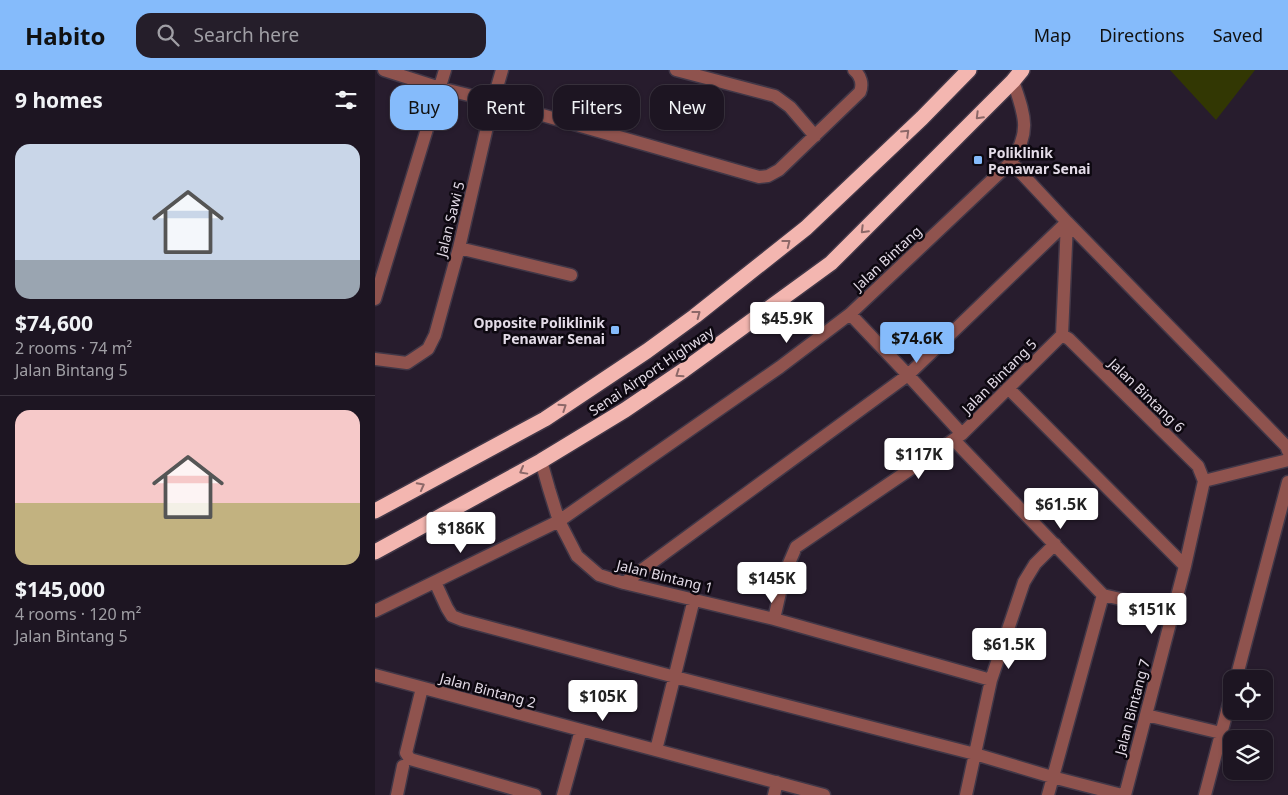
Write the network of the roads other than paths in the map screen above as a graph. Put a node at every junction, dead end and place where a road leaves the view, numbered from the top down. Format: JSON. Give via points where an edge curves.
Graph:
{"nodes":[{"id":1,"x":384,"y":70,"type":"edge"},
{"id":2,"x":445,"y":70,"type":"edge"},
{"id":3,"x":502,"y":70,"type":"edge"},
{"id":4,"x":676,"y":70,"type":"edge"},
{"id":5,"x":956,"y":70,"type":"edge"},
{"id":6,"x":969,"y":70,"type":"edge"},
{"id":7,"x":1029,"y":70,"type":"edge"},
{"id":8,"x":857,"y":73,"type":"edge"},
{"id":9,"x":1018,"y":76,"type":"edge"},
{"id":10,"x":431,"y":85,"type":"edge"},
{"id":11,"x":441,"y":85,"type":"edge"},
{"id":12,"x":498,"y":85,"type":"edge"},
{"id":13,"x":543,"y":115,"type":"edge"},
{"id":14,"x":922,"y":118,"type":"junction"},
{"id":15,"x":427,"y":130,"type":"edge"},
{"id":16,"x":486,"y":130,"type":"edge"},
{"id":17,"x":815,"y":136,"type":"junction"},
{"id":18,"x":1011,"y":162,"type":"junction"},
{"id":19,"x":1067,"y":222,"type":"junction"},
{"id":20,"x":459,"y":248,"type":"junction"},
{"id":21,"x":571,"y":276,"type":"dead end"},
{"id":22,"x":375,"y":299,"type":"edge"},
{"id":23,"x":849,"y":314,"type":"junction"},
{"id":24,"x":1062,"y":335,"type":"junction"},
{"id":25,"x":375,"y":359,"type":"edge"},
{"id":26,"x":908,"y":375,"type":"junction"},
{"id":27,"x":1008,"y":388,"type":"junction"},
{"id":28,"x":958,"y":437,"type":"junction"},
{"id":29,"x":1288,"y":451,"type":"edge"},
{"id":30,"x":1288,"y":460,"type":"edge"},
{"id":31,"x":541,"y":461,"type":"junction"},
{"id":32,"x":1204,"y":481,"type":"junction"},
{"id":33,"x":1288,"y":482,"type":"edge"},
{"id":34,"x":375,"y":511,"type":"edge"},
{"id":35,"x":559,"y":521,"type":"junction"},
{"id":36,"x":1055,"y":544,"type":"junction"},
{"id":37,"x":375,"y":552,"type":"edge"},
{"id":38,"x":1185,"y":566,"type":"junction"},
{"id":39,"x":435,"y":582,"type":"junction"},
{"id":40,"x":624,"y":583,"type":"junction"},
{"id":41,"x":1103,"y":595,"type":"junction"},
{"id":42,"x":694,"y":599,"type":"junction"},
{"id":43,"x":375,"y":611,"type":"edge"},
{"id":44,"x":1173,"y":611,"type":"junction"},
{"id":45,"x":774,"y":619,"type":"junction"},
{"id":46,"x":1238,"y":670,"type":"edge"},
{"id":47,"x":375,"y":675,"type":"edge"},
{"id":48,"x":675,"y":678,"type":"junction"},
{"id":49,"x":991,"y":680,"type":"junction"},
{"id":50,"x":423,"y":688,"type":"junction"},
{"id":51,"x":1146,"y":715,"type":"junction"},
{"id":52,"x":1225,"y":720,"type":"edge"},
{"id":53,"x":581,"y":730,"type":"junction"},
{"id":54,"x":1221,"y":734,"type":"junction"},
{"id":55,"x":657,"y":750,"type":"junction"},
{"id":56,"x":975,"y":754,"type":"junction"},
{"id":57,"x":403,"y":766,"type":"dead end"},
{"id":58,"x":1052,"y":777,"type":"junction"},
{"id":59,"x":776,"y":789,"type":"edge"},
{"id":60,"x":397,"y":795,"type":"edge"},
{"id":61,"x":535,"y":795,"type":"edge"},
{"id":62,"x":563,"y":795,"type":"edge"},
{"id":63,"x":824,"y":795,"type":"edge"},
{"id":64,"x":966,"y":795,"type":"edge"},
{"id":65,"x":1048,"y":795,"type":"edge"},
{"id":66,"x":1123,"y":795,"type":"edge"},
{"id":67,"x":1205,"y":795,"type":"edge"}],
"edges":[{"from":1,"to":10,"type":"street"},
{"from":2,"to":11,"type":"street"},
{"from":3,"to":12,"type":"street","name":"Jalan Sawi 5"},
{"from":4,"to":17,"type":"street","via":[[775,96]]},
{"from":5,"to":14,"type":"highway"},
{"from":6,"to":14,"type":"highway","name":"Senai Airport Highway"},
{"from":7,"to":9,"type":"highway","name":"Senai Airport Highway"},
{"from":8,"to":17,"type":"street","via":[[862,87],[859,92]]},
{"from":9,"to":18,"type":"street","name":"Jalan Bintang","via":[[1025,126],[1018,152]]},
{"from":9,"to":31,"type":"highway","name":"Senai Airport Highway","one_way":true,"via":[[831,263],[677,375]]},
{"from":13,"to":17,"type":"street","via":[[759,177],[779,170]]},
{"from":34,"to":14,"type":"highway","name":"Senai Airport Highway","one_way":true,"via":[[545,419],[655,345],[806,228]]},
{"from":15,"to":22,"type":"street"},
{"from":16,"to":20,"type":"street","name":"Jalan Sawi 5"},
{"from":18,"to":19,"type":"street"},
{"from":18,"to":23,"type":"street","name":"Jalan Bintang"},
{"from":19,"to":24,"type":"street"},
{"from":19,"to":26,"type":"street"},
{"from":19,"to":29,"type":"street","via":[[1279,438]]},
{"from":20,"to":21,"type":"street"},
{"from":20,"to":25,"type":"street","name":"Jalan Sawi 5","via":[[435,335],[428,349],[407,363]]},
{"from":23,"to":26,"type":"street"},
{"from":23,"to":35,"type":"street","name":"Jalan Bintang"},
{"from":24,"to":27,"type":"street","name":"Jalan Bintang 5"},
{"from":24,"to":32,"type":"street","name":"Jalan Bintang 6","via":[[1198,466]]},
{"from":26,"to":28,"type":"street"},
{"from":26,"to":40,"type":"street"},
{"from":27,"to":28,"type":"street","name":"Jalan Bintang 5"},
{"from":27,"to":38,"type":"street"},
{"from":28,"to":36,"type":"street"},
{"from":28,"to":45,"type":"street","name":"Jalan Bintang 5","via":[[796,547],[784,575]]},
{"from":30,"to":32,"type":"street"},
{"from":31,"to":35,"type":"street","name":"Jalan Bintang 1"},
{"from":31,"to":37,"type":"highway","name":"Senai Airport Highway","one_way":true},
{"from":32,"to":38,"type":"street","name":"Jalan Bintang 7"},
{"from":33,"to":46,"type":"street"},
{"from":35,"to":39,"type":"street"},
{"from":35,"to":40,"type":"street","name":"Jalan Bintang 1","via":[[577,556],[599,576]]},
{"from":36,"to":41,"type":"street"},
{"from":36,"to":49,"type":"street","via":[[1035,564],[1024,582]]},
{"from":38,"to":44,"type":"street","name":"Jalan Bintang 7"},
{"from":39,"to":43,"type":"street"},
{"from":39,"to":48,"type":"street","via":[[452,616]]},
{"from":40,"to":42,"type":"street","name":"Jalan Bintang 1"},
{"from":41,"to":44,"type":"street"},
{"from":41,"to":58,"type":"street"},
{"from":42,"to":45,"type":"street","name":"Jalan Bintang 1"},
{"from":42,"to":48,"type":"street"},
{"from":44,"to":51,"type":"street","name":"Jalan Bintang 7"},
{"from":45,"to":49,"type":"street","name":"Jalan Bintang 1"},
{"from":47,"to":50,"type":"street","name":"Jalan Bintang 2"},
{"from":48,"to":55,"type":"street"},
{"from":48,"to":56,"type":"street"},
{"from":49,"to":56,"type":"street"},
{"from":50,"to":53,"type":"street","name":"Jalan Bintang 2"},
{"from":50,"to":61,"type":"street","via":[[406,753],[410,759]]},
{"from":51,"to":54,"type":"street"},
{"from":51,"to":66,"type":"street","name":"Jalan Bintang 7"},
{"from":52,"to":54,"type":"street"},
{"from":53,"to":55,"type":"street","name":"Jalan Bintang 2"},
{"from":53,"to":62,"type":"street"},
{"from":54,"to":67,"type":"street"},
{"from":55,"to":59,"type":"street","name":"Jalan Bintang 2"},
{"from":56,"to":58,"type":"street"},
{"from":56,"to":64,"type":"street"},
{"from":57,"to":60,"type":"street"},
{"from":58,"to":65,"type":"street"},
{"from":58,"to":66,"type":"street"},
{"from":59,"to":63,"type":"street","name":"Jalan Bintang 2"}]}
